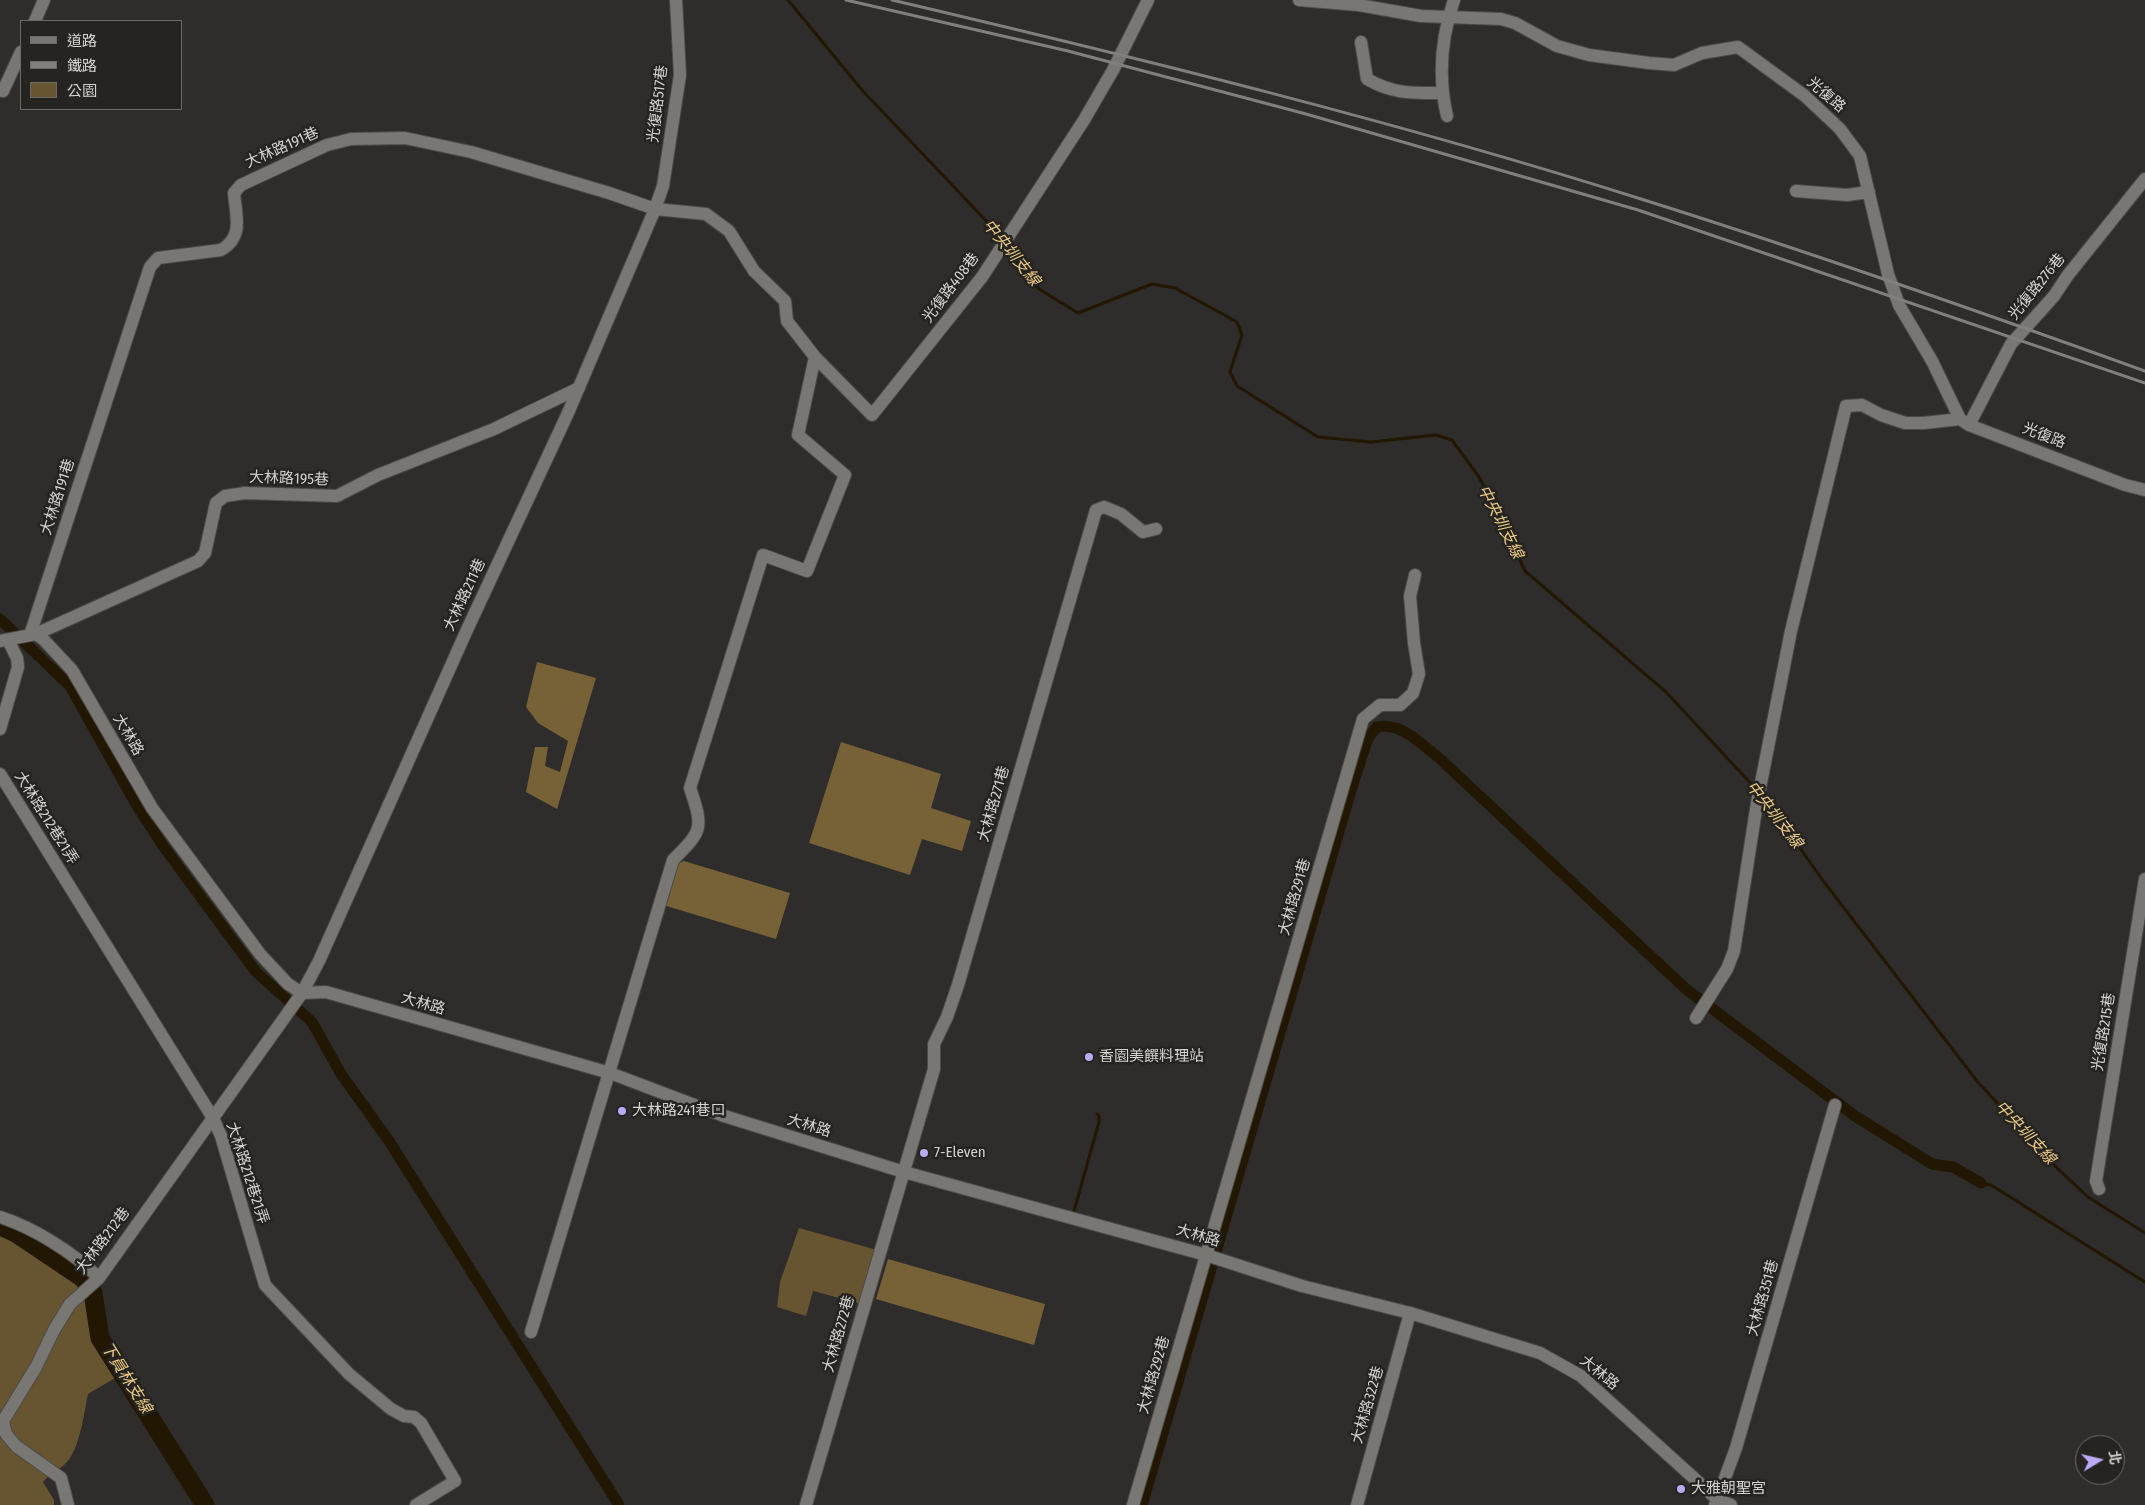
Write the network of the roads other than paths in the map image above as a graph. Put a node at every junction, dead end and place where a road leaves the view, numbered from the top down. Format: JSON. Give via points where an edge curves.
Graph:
{"nodes":[{"id":1,"x":44,"y":0,"type":"edge"},
{"id":2,"x":676,"y":0,"type":"edge"},
{"id":3,"x":1148,"y":0,"type":"edge"},
{"id":4,"x":1299,"y":0,"type":"edge"},
{"id":5,"x":1454,"y":0,"type":"edge"},
{"id":6,"x":1448,"y":16,"type":"junction"},
{"id":7,"x":35,"y":20,"type":"edge"},
{"id":8,"x":1362,"y":42,"type":"dead end"},
{"id":9,"x":20,"y":54,"type":"edge"},
{"id":10,"x":0,"y":90,"type":"edge"},
{"id":11,"x":1441,"y":93,"type":"junction"},
{"id":12,"x":1446,"y":116,"type":"dead end"},
{"id":13,"x":2145,"y":179,"type":"edge"},
{"id":14,"x":1796,"y":192,"type":"dead end"},
{"id":15,"x":1869,"y":192,"type":"junction"},
{"id":16,"x":654,"y":209,"type":"junction"},
{"id":17,"x":815,"y":357,"type":"junction"},
{"id":18,"x":579,"y":388,"type":"junction"},
{"id":19,"x":1964,"y":422,"type":"junction"},
{"id":20,"x":2145,"y":490,"type":"edge"},
{"id":21,"x":1156,"y":529,"type":"dead end"},
{"id":22,"x":1415,"y":576,"type":"dead end"},
{"id":23,"x":31,"y":635,"type":"junction"},
{"id":24,"x":4,"y":640,"type":"edge"},
{"id":25,"x":0,"y":729,"type":"edge"},
{"id":26,"x":0,"y":774,"type":"edge"},
{"id":27,"x":2145,"y":879,"type":"edge"},
{"id":28,"x":302,"y":993,"type":"junction"},
{"id":29,"x":1697,"y":1018,"type":"dead end"},
{"id":30,"x":610,"y":1073,"type":"junction"},
{"id":31,"x":1835,"y":1105,"type":"dead end"},
{"id":32,"x":212,"y":1118,"type":"junction"},
{"id":33,"x":904,"y":1172,"type":"junction"},
{"id":34,"x":2099,"y":1189,"type":"dead end"},
{"id":35,"x":0,"y":1217,"type":"edge"},
{"id":36,"x":1206,"y":1255,"type":"junction"},
{"id":37,"x":99,"y":1278,"type":"junction"},
{"id":38,"x":1410,"y":1313,"type":"junction"},
{"id":39,"x":531,"y":1332,"type":"dead end"},
{"id":40,"x":1716,"y":1502,"type":"edge"},
{"id":41,"x":68,"y":1505,"type":"edge"},
{"id":42,"x":416,"y":1505,"type":"edge"},
{"id":43,"x":806,"y":1505,"type":"edge"},
{"id":44,"x":1133,"y":1505,"type":"edge"},
{"id":45,"x":1357,"y":1505,"type":"edge"},
{"id":46,"x":1732,"y":1505,"type":"edge"}],
"edges":[{"from":1,"to":7,"type":"street"},
{"from":2,"to":16,"type":"street","name":"光復路517巷","via":[[680,76],[663,186]]},
{"from":3,"to":17,"type":"street","name":"光復路408巷","via":[[1084,120],[982,277],[872,415]]},
{"from":4,"to":6,"type":"street","name":"光復路","via":[[1359,5],[1421,16]]},
{"from":5,"to":6,"type":"street"},
{"from":6,"to":11,"type":"street","via":[[1441,61]]},
{"from":6,"to":15,"type":"street","name":"光復路","via":[[1501,19],[1557,46],[1589,55],[1648,63],[1674,65],[1702,53],[1738,47],[1805,96],[1840,129],[1860,156]]},
{"from":8,"to":11,"type":"street","via":[[1368,79],[1384,89]]},
{"from":9,"to":10,"type":"street","via":[[3,91]]},
{"from":11,"to":12,"type":"street"},
{"from":13,"to":19,"type":"street","name":"光復路276巷","via":[[2054,296],[2011,344]]},
{"from":14,"to":15,"type":"street","via":[[1847,195]]},
{"from":15,"to":19,"type":"street","name":"光復路","via":[[1888,274],[1900,305]]},
{"from":16,"to":17,"type":"street","name":"大林路191巷","via":[[706,214],[729,231],[754,270],[784,301],[786,321]]},
{"from":16,"to":18,"type":"street","name":"大林路211巷"},
{"from":16,"to":23,"type":"street","name":"大林路191巷","via":[[471,152],[404,138],[350,140],[327,145],[241,185],[234,193],[237,234],[229,245],[221,250],[158,258],[150,267]]},
{"from":17,"to":30,"type":"street","via":[[798,434],[845,475],[808,571],[763,555],[690,788],[699,828],[695,837],[673,860]]},
{"from":18,"to":23,"type":"street","name":"大林路195巷","via":[[494,429],[378,475],[337,496],[245,493],[225,496],[216,503],[205,553],[198,561]]},
{"from":18,"to":28,"type":"street","name":"大林路211巷"},
{"from":19,"to":20,"type":"street","name":"光復路"},
{"from":19,"to":29,"type":"street","via":[[1905,423],[1862,405],[1846,406],[1791,631],[1759,792],[1734,950],[1716,989]]},
{"from":21,"to":33,"type":"street","name":"大林路271巷","via":[[1143,532],[1121,514],[1104,507],[1096,510],[958,985],[934,1044],[934,1070]]},
{"from":22,"to":36,"type":"street","name":"大林路291巷","via":[[1410,596],[1420,674],[1413,693],[1400,705],[1380,705],[1363,719]]},
{"from":23,"to":24,"type":"street"},
{"from":23,"to":28,"type":"street","name":"大林路","via":[[43,639],[72,670],[152,808],[260,954],[288,984]]},
{"from":24,"to":25,"type":"street","via":[[18,658],[18,667]]},
{"from":26,"to":32,"type":"street","name":"大林路212巷21弄"},
{"from":27,"to":34,"type":"street","name":"光復路215巷","via":[[2096,1182]]},
{"from":28,"to":30,"type":"street","name":"大林路","via":[[326,992]]},
{"from":28,"to":32,"type":"street","name":"大林路212巷"},
{"from":30,"to":33,"type":"street","name":"大林路","via":[[721,1115]]},
{"from":30,"to":39,"type":"street"},
{"from":31,"to":40,"type":"street","name":"大林路351巷","via":[[1736,1448]]},
{"from":32,"to":37,"type":"street","name":"大林路212巷"},
{"from":32,"to":42,"type":"street","name":"大林路212巷21弄","via":[[265,1285],[349,1374],[391,1409],[421,1423],[455,1480]]},
{"from":33,"to":36,"type":"street","name":"大林路"},
{"from":33,"to":43,"type":"street","name":"大林路272巷"},
{"from":35,"to":37,"type":"street","via":[[23,1224],[87,1266]]},
{"from":36,"to":38,"type":"street","name":"大林路","via":[[1302,1286]]},
{"from":36,"to":44,"type":"street","name":"大林路292巷"},
{"from":37,"to":41,"type":"street","name":"大林路212巷","via":[[70,1304],[3,1421],[6,1434],[16,1446],[61,1478]]},
{"from":38,"to":40,"type":"street","name":"大林路","via":[[1540,1353],[1575,1372]]},
{"from":38,"to":45,"type":"street","name":"大林路322巷"},
{"from":40,"to":46,"type":"street","name":"大林路"}]}
